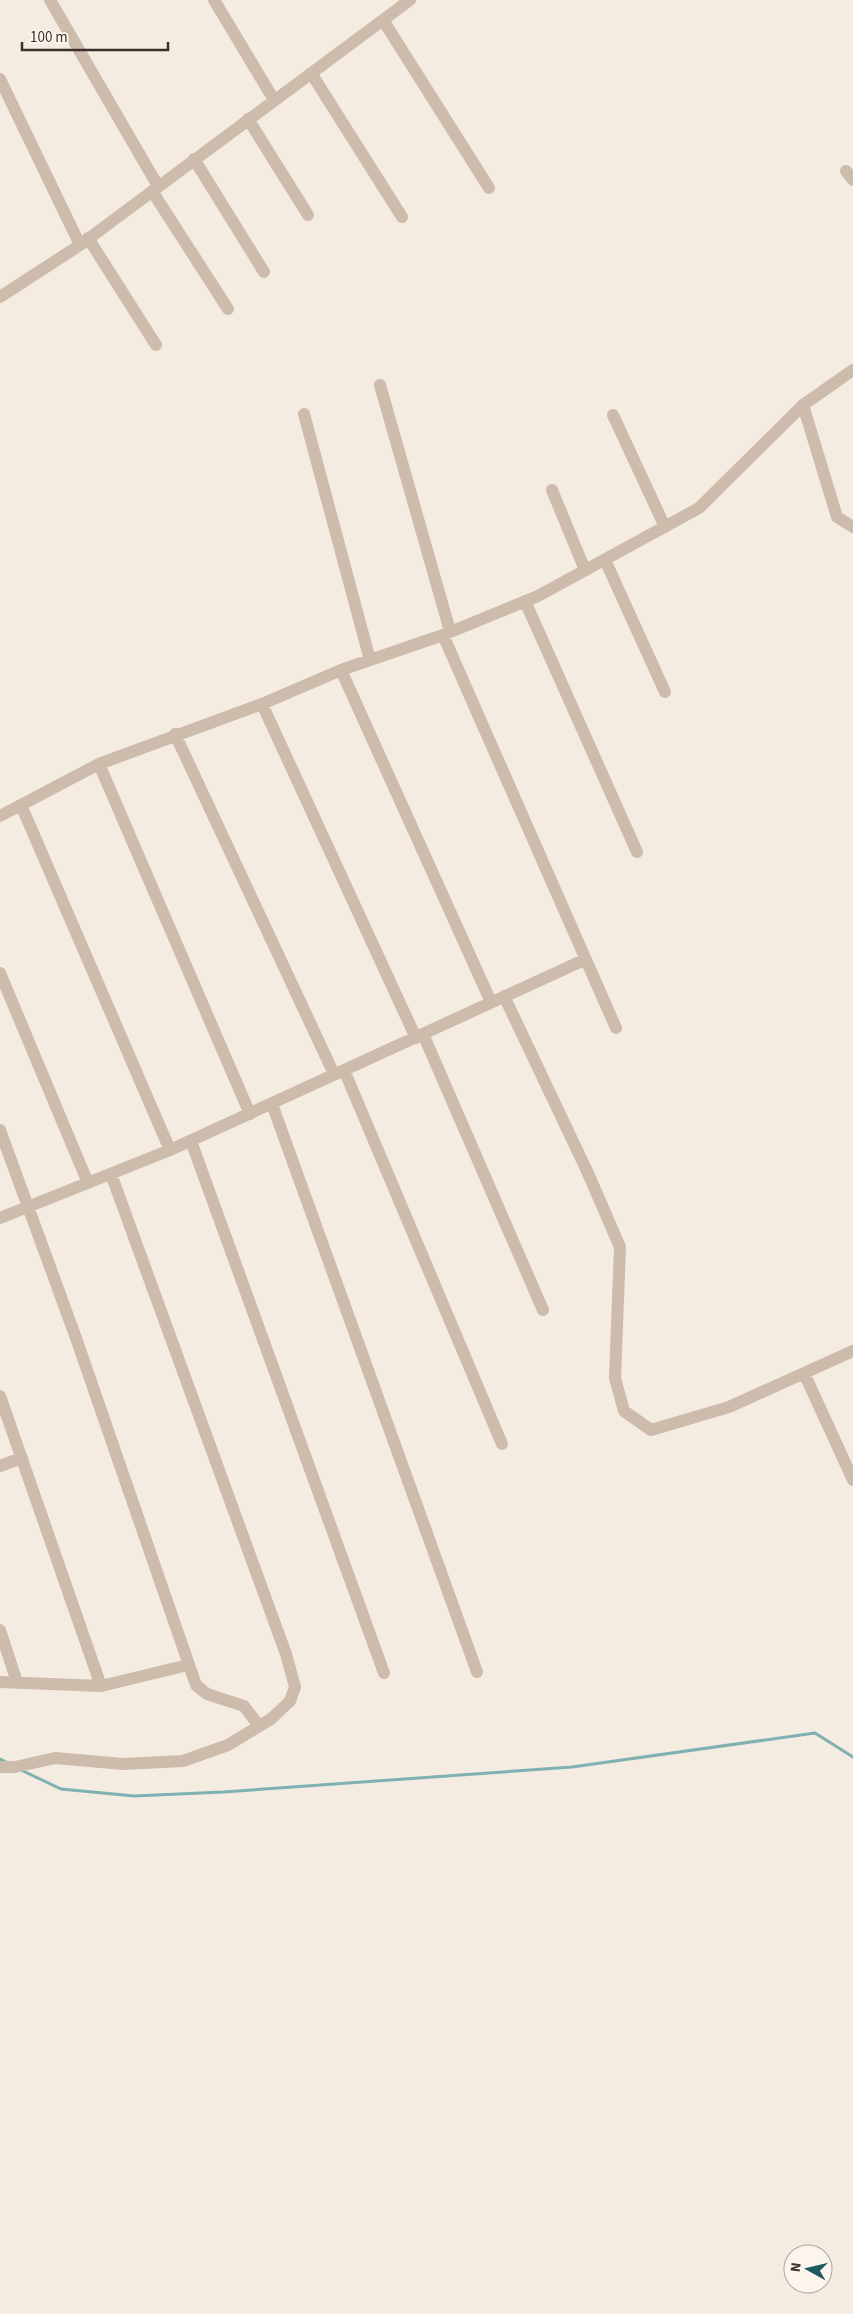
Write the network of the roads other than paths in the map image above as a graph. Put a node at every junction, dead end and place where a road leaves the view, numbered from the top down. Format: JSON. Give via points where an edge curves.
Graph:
{"nodes":[{"id":1,"x":50,"y":0,"type":"edge"},
{"id":2,"x":214,"y":0,"type":"edge"},
{"id":3,"x":410,"y":0,"type":"edge"},
{"id":4,"x":383,"y":20,"type":"junction"},
{"id":5,"x":311,"y":73,"type":"junction"},
{"id":6,"x":0,"y":79,"type":"edge"},
{"id":7,"x":274,"y":100,"type":"junction"},
{"id":8,"x":248,"y":119,"type":"junction"},
{"id":9,"x":194,"y":159,"type":"junction"},
{"id":10,"x":155,"y":188,"type":"junction"},
{"id":11,"x":488,"y":188,"type":"dead end"},
{"id":12,"x":308,"y":214,"type":"dead end"},
{"id":13,"x":402,"y":217,"type":"dead end"},
{"id":14,"x":84,"y":242,"type":"junction"},
{"id":15,"x":264,"y":272,"type":"dead end"},
{"id":16,"x":0,"y":297,"type":"edge"},
{"id":17,"x":228,"y":309,"type":"dead end"},
{"id":18,"x":156,"y":344,"type":"dead end"},
{"id":19,"x":853,"y":370,"type":"edge"},
{"id":20,"x":380,"y":385,"type":"dead end"},
{"id":21,"x":803,"y":405,"type":"junction"},
{"id":22,"x":304,"y":414,"type":"dead end"},
{"id":23,"x":613,"y":415,"type":"dead end"},
{"id":24,"x":552,"y":490,"type":"dead end"},
{"id":25,"x":665,"y":527,"type":"junction"},
{"id":26,"x":853,"y":527,"type":"edge"},
{"id":27,"x":605,"y":560,"type":"junction"},
{"id":28,"x":585,"y":570,"type":"junction"},
{"id":29,"x":525,"y":601,"type":"junction"},
{"id":30,"x":446,"y":633,"type":"junction"},
{"id":31,"x":370,"y":660,"type":"junction"},
{"id":32,"x":341,"y":670,"type":"junction"},
{"id":33,"x":665,"y":692,"type":"dead end"},
{"id":34,"x":262,"y":704,"type":"junction"},
{"id":35,"x":175,"y":734,"type":"junction"},
{"id":36,"x":99,"y":764,"type":"junction"},
{"id":37,"x":22,"y":805,"type":"junction"},
{"id":38,"x":0,"y":816,"type":"edge"},
{"id":39,"x":637,"y":852,"type":"dead end"},
{"id":40,"x":584,"y":960,"type":"junction"},
{"id":41,"x":0,"y":973,"type":"edge"},
{"id":42,"x":504,"y":996,"type":"junction"},
{"id":43,"x":491,"y":1002,"type":"junction"},
{"id":44,"x":616,"y":1028,"type":"dead end"},
{"id":45,"x":419,"y":1036,"type":"junction"},
{"id":46,"x":339,"y":1072,"type":"junction"},
{"id":47,"x":272,"y":1104,"type":"junction"},
{"id":48,"x":250,"y":1114,"type":"junction"},
{"id":49,"x":0,"y":1130,"type":"edge"},
{"id":50,"x":191,"y":1141,"type":"junction"},
{"id":51,"x":170,"y":1150,"type":"junction"},
{"id":52,"x":111,"y":1174,"type":"junction"},
{"id":53,"x":88,"y":1183,"type":"junction"},
{"id":54,"x":28,"y":1207,"type":"junction"},
{"id":55,"x":0,"y":1218,"type":"edge"},
{"id":56,"x":543,"y":1310,"type":"dead end"},
{"id":57,"x":853,"y":1352,"type":"edge"},
{"id":58,"x":804,"y":1373,"type":"junction"},
{"id":59,"x":0,"y":1396,"type":"edge"},
{"id":60,"x":502,"y":1444,"type":"dead end"},
{"id":61,"x":22,"y":1458,"type":"junction"},
{"id":62,"x":0,"y":1466,"type":"edge"},
{"id":63,"x":853,"y":1480,"type":"edge"},
{"id":64,"x":0,"y":1630,"type":"edge"},
{"id":65,"x":188,"y":1665,"type":"junction"},
{"id":66,"x":477,"y":1672,"type":"dead end"},
{"id":67,"x":384,"y":1673,"type":"dead end"},
{"id":68,"x":0,"y":1682,"type":"edge"},
{"id":69,"x":18,"y":1682,"type":"junction"},
{"id":70,"x":101,"y":1686,"type":"junction"},
{"id":71,"x":259,"y":1726,"type":"junction"},
{"id":72,"x":0,"y":1767,"type":"edge"}],
"edges":[{"from":1,"to":10,"type":"street"},
{"from":2,"to":7,"type":"street"},
{"from":3,"to":4,"type":"street"},
{"from":4,"to":5,"type":"street"},
{"from":4,"to":11,"type":"street"},
{"from":5,"to":7,"type":"street"},
{"from":5,"to":13,"type":"street"},
{"from":6,"to":14,"type":"street"},
{"from":7,"to":8,"type":"street"},
{"from":8,"to":9,"type":"street"},
{"from":8,"to":12,"type":"street"},
{"from":9,"to":10,"type":"street"},
{"from":9,"to":15,"type":"street"},
{"from":10,"to":14,"type":"street"},
{"from":10,"to":17,"type":"street"},
{"from":14,"to":16,"type":"street"},
{"from":14,"to":18,"type":"street"},
{"from":19,"to":21,"type":"street"},
{"from":20,"to":30,"type":"street"},
{"from":21,"to":25,"type":"street","via":[[699,508]]},
{"from":21,"to":26,"type":"street","via":[[837,517]]},
{"from":22,"to":31,"type":"street"},
{"from":23,"to":25,"type":"street"},
{"from":24,"to":28,"type":"street"},
{"from":25,"to":27,"type":"street"},
{"from":27,"to":28,"type":"street"},
{"from":27,"to":33,"type":"street"},
{"from":28,"to":29,"type":"street"},
{"from":29,"to":30,"type":"street"},
{"from":29,"to":39,"type":"street"},
{"from":30,"to":31,"type":"street"},
{"from":30,"to":40,"type":"street"},
{"from":31,"to":32,"type":"street"},
{"from":32,"to":34,"type":"street"},
{"from":32,"to":43,"type":"street"},
{"from":34,"to":35,"type":"street"},
{"from":34,"to":45,"type":"street"},
{"from":35,"to":36,"type":"street"},
{"from":35,"to":46,"type":"street"},
{"from":36,"to":37,"type":"street"},
{"from":36,"to":48,"type":"street"},
{"from":37,"to":38,"type":"street"},
{"from":37,"to":51,"type":"street"},
{"from":40,"to":42,"type":"street"},
{"from":40,"to":44,"type":"street"},
{"from":41,"to":53,"type":"street"},
{"from":42,"to":43,"type":"street"},
{"from":42,"to":58,"type":"street","via":[[620,1247],[615,1378],[624,1410],[651,1430],[729,1407]]},
{"from":43,"to":45,"type":"street"},
{"from":45,"to":46,"type":"street"},
{"from":45,"to":56,"type":"street"},
{"from":46,"to":47,"type":"street"},
{"from":46,"to":60,"type":"street"},
{"from":47,"to":48,"type":"street"},
{"from":47,"to":66,"type":"street"},
{"from":48,"to":50,"type":"street"},
{"from":49,"to":54,"type":"street"},
{"from":50,"to":51,"type":"street"},
{"from":50,"to":67,"type":"street"},
{"from":51,"to":52,"type":"street"},
{"from":52,"to":53,"type":"street"},
{"from":52,"to":71,"type":"street","via":[[293,1675],[295,1687],[290,1701]]},
{"from":53,"to":54,"type":"street"},
{"from":54,"to":55,"type":"street"},
{"from":54,"to":65,"type":"street"},
{"from":57,"to":58,"type":"street"},
{"from":58,"to":63,"type":"street"},
{"from":59,"to":61,"type":"street"},
{"from":61,"to":62,"type":"street"},
{"from":61,"to":70,"type":"street"},
{"from":64,"to":69,"type":"street"},
{"from":65,"to":70,"type":"street"},
{"from":65,"to":71,"type":"street","via":[[201,1691],[244,1706]]},
{"from":68,"to":69,"type":"street"},
{"from":69,"to":70,"type":"street"},
{"from":71,"to":72,"type":"street","via":[[228,1745],[184,1762],[123,1764],[55,1758]]}]}
